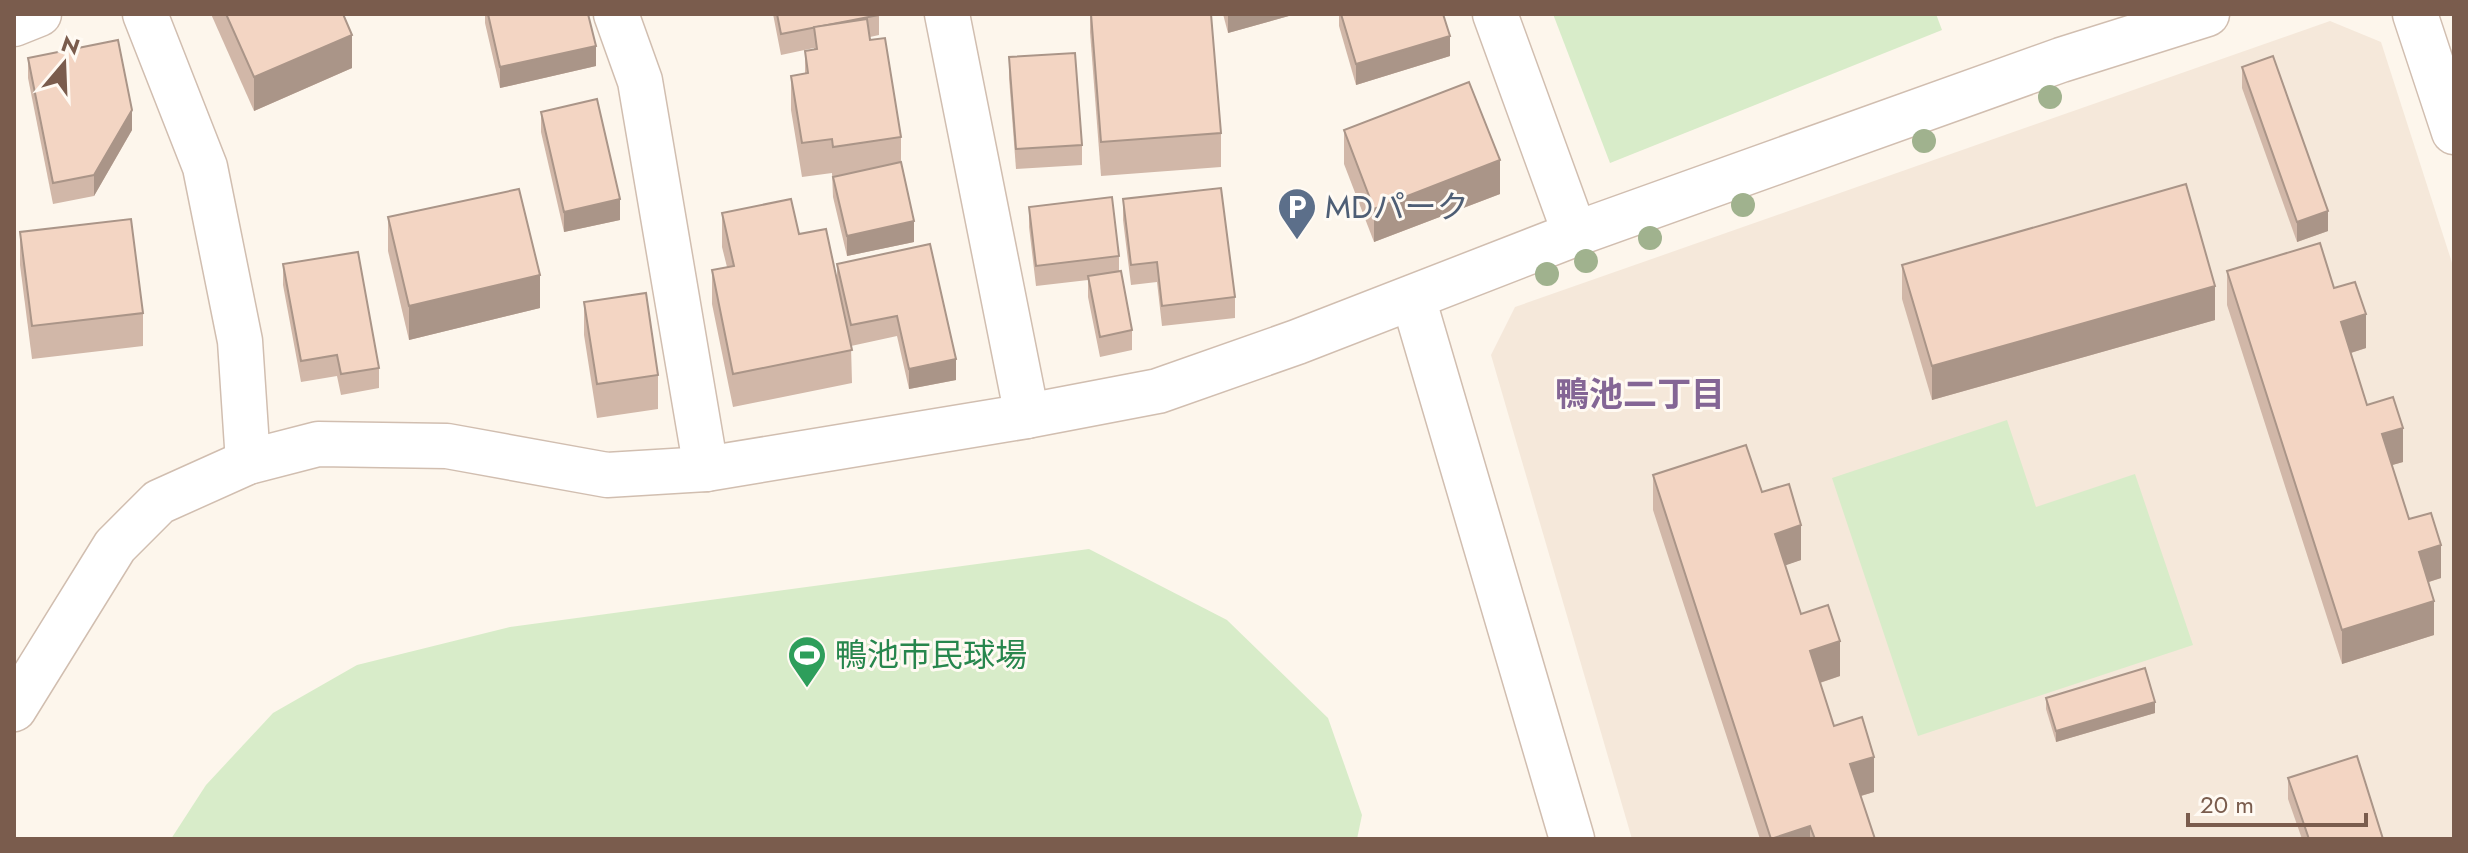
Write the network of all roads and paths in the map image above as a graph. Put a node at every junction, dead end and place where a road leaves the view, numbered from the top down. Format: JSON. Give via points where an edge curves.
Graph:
{"nodes":[{"id":1,"x":39,"y":14,"type":"edge"},
{"id":2,"x":145,"y":14,"type":"edge"},
{"id":3,"x":616,"y":14,"type":"edge"},
{"id":4,"x":1495,"y":14,"type":"edge"},
{"id":5,"x":2207,"y":14,"type":"edge"},
{"id":6,"x":2415,"y":14,"type":"edge"},
{"id":7,"x":955,"y":16,"type":"edge"},
{"id":8,"x":14,"y":24,"type":"edge"},
{"id":9,"x":2454,"y":132,"type":"edge"},
{"id":10,"x":1575,"y":234,"type":"junction"},
{"id":11,"x":1413,"y":298,"type":"junction"},
{"id":12,"x":1027,"y":416,"type":"junction"},
{"id":13,"x":248,"y":462,"type":"junction"},
{"id":14,"x":706,"y":469,"type":"junction"},
{"id":15,"x":14,"y":709,"type":"edge"},
{"id":16,"x":1572,"y":839,"type":"edge"}],
"edges":[{"from":1,"to":8,"type":"street"},
{"from":2,"to":13,"type":"street","via":[[205,167],[240,341]]},
{"from":3,"to":14,"type":"street","via":[[640,81]]},
{"from":4,"to":10,"type":"street"},
{"from":5,"to":10,"type":"street","via":[[2061,60]]},
{"from":6,"to":9,"type":"street"},
{"from":7,"to":12,"type":"street"},
{"from":10,"to":11,"type":"street"},
{"from":11,"to":12,"type":"street","via":[[1158,391]]},
{"from":11,"to":16,"type":"street"},
{"from":12,"to":14,"type":"street"},
{"from":13,"to":14,"type":"street","via":[[318,444],[447,446],[607,475]]},
{"from":13,"to":15,"type":"street","via":[[159,502],[115,546]]}]}
